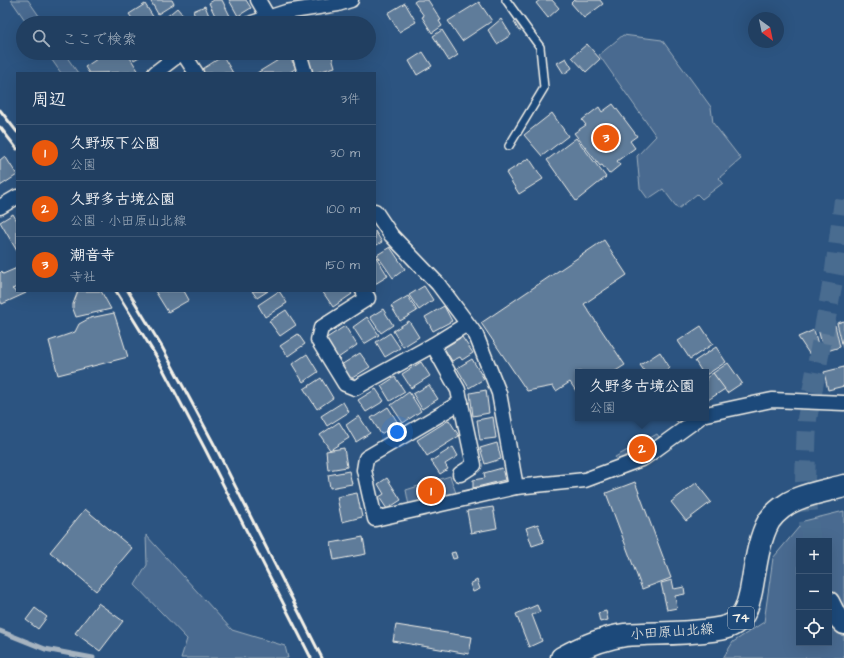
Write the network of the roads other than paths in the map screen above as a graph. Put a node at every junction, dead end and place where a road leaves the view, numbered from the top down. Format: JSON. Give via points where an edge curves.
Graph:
{"nodes":[{"id":1,"x":258,"y":0,"type":"edge"},
{"id":2,"x":351,"y":0,"type":"edge"},
{"id":3,"x":506,"y":0,"type":"edge"},
{"id":4,"x":267,"y":16,"type":"edge"},
{"id":5,"x":295,"y":16,"type":"edge"},
{"id":6,"x":173,"y":60,"type":"edge"},
{"id":7,"x":187,"y":60,"type":"edge"},
{"id":8,"x":301,"y":60,"type":"edge"},
{"id":9,"x":156,"y":72,"type":"edge"},
{"id":10,"x":195,"y":72,"type":"edge"},
{"id":11,"x":306,"y":72,"type":"edge"},
{"id":12,"x":508,"y":146,"type":"dead end"},
{"id":13,"x":16,"y":197,"type":"edge"},
{"id":14,"x":0,"y":207,"type":"edge"},
{"id":15,"x":376,"y":212,"type":"edge"},
{"id":16,"x":364,"y":292,"type":"edge"},
{"id":17,"x":466,"y":324,"type":"junction"},
{"id":18,"x":433,"y":345,"type":"junction"},
{"id":19,"x":461,"y":402,"type":"junction"},
{"id":20,"x":844,"y":403,"type":"edge"},
{"id":21,"x":709,"y":413,"type":"edge"},
{"id":22,"x":695,"y":421,"type":"edge"},
{"id":23,"x":460,"y":474,"type":"dead end"},
{"id":24,"x":844,"y":486,"type":"edge"},
{"id":25,"x":516,"y":488,"type":"junction"},
{"id":26,"x":832,"y":608,"type":"edge"},
{"id":27,"x":844,"y":624,"type":"edge"},
{"id":28,"x":562,"y":658,"type":"edge"}],
"edges":[{"from":1,"to":4,"type":"street"},
{"from":2,"to":5,"type":"street"},
{"from":3,"to":12,"type":"lane","via":[[540,47],[544,88]]},
{"from":6,"to":9,"type":"street"},
{"from":7,"to":10,"type":"street"},
{"from":8,"to":11,"type":"street"},
{"from":13,"to":14,"type":"street"},
{"from":15,"to":17,"type":"street","via":[[391,235],[438,284]]},
{"from":16,"to":18,"type":"street","via":[[368,298],[321,328],[318,340],[345,384],[356,388]]},
{"from":17,"to":18,"type":"street"},
{"from":17,"to":25,"type":"street","via":[[476,335],[498,393]]},
{"from":18,"to":19,"type":"street","via":[[458,390]]},
{"from":19,"to":23,"type":"street","via":[[474,465]]},
{"from":19,"to":25,"type":"street","via":[[366,458],[364,470],[375,519]]},
{"from":20,"to":21,"type":"street","via":[[772,400]]},
{"from":22,"to":25,"type":"street","via":[[644,458],[629,464],[585,480]]},
{"from":24,"to":28,"type":"main road","name":"小田原山北線","number":"74","via":[[797,499],[786,505],[769,521],[747,608],[735,624],[677,634],[624,635],[607,638]]},
{"from":26,"to":27,"type":"main road"}]}
